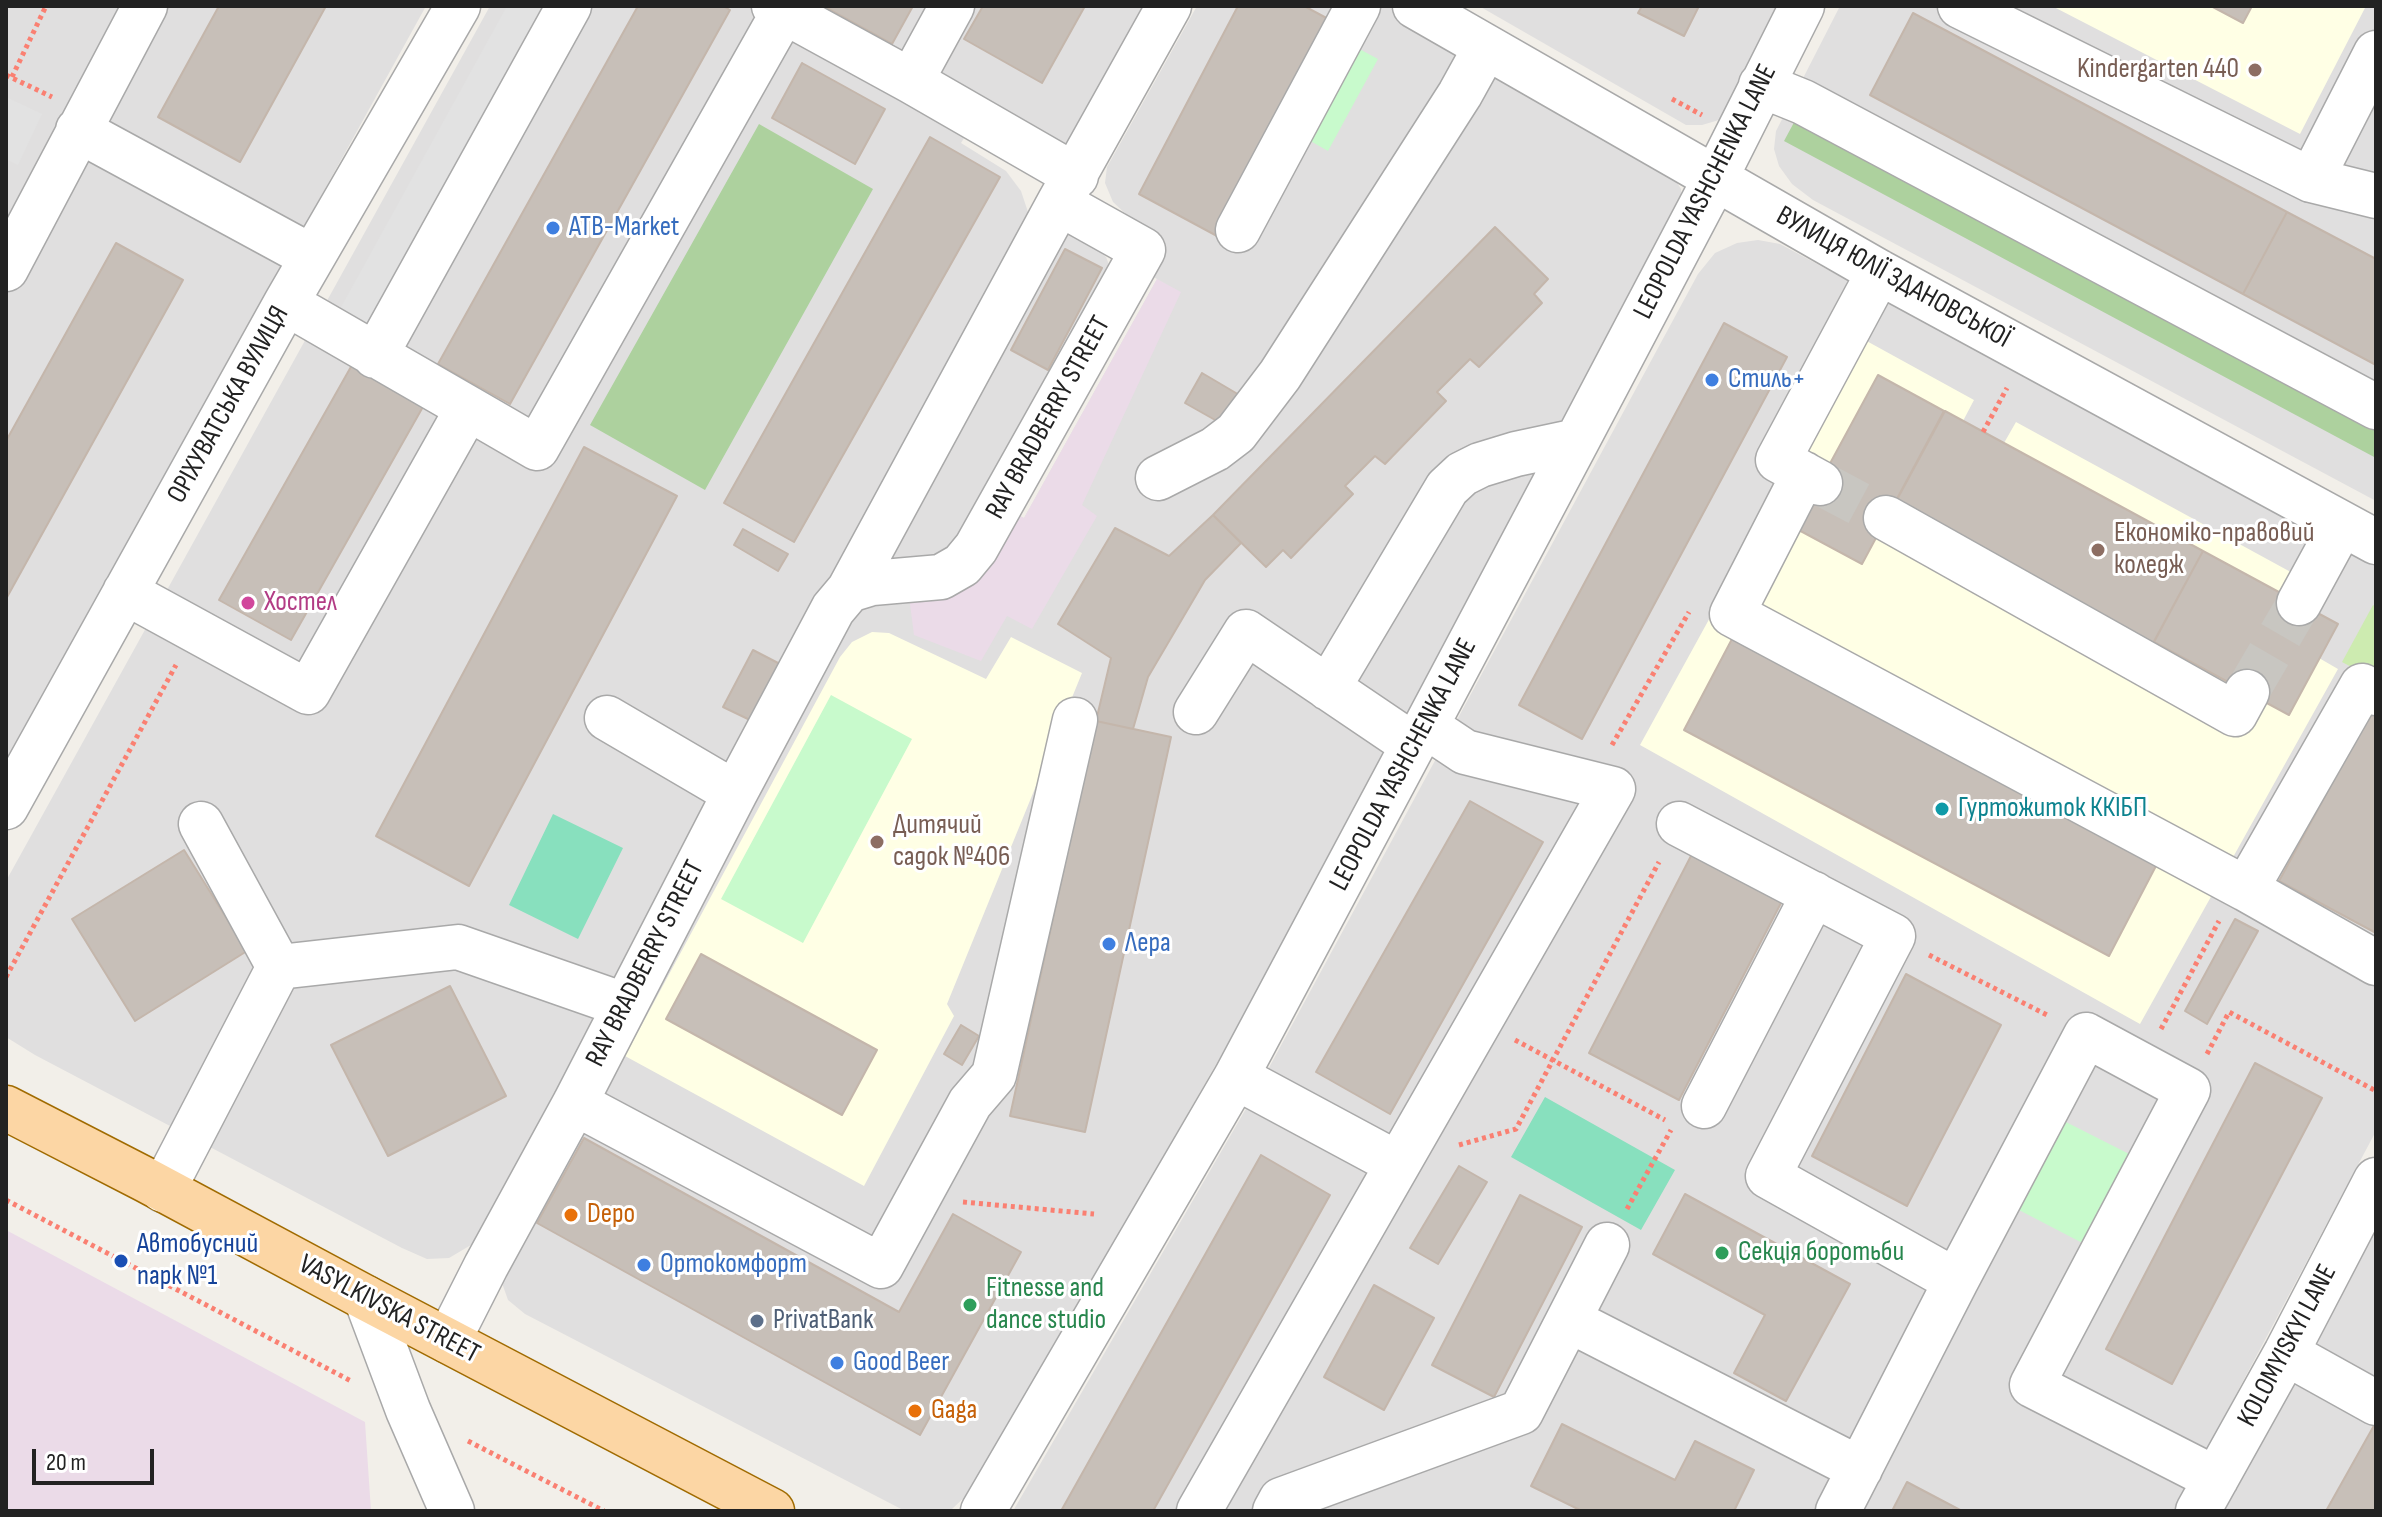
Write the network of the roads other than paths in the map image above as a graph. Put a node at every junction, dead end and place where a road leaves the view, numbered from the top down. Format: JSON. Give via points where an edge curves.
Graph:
{"nodes":[{"id":1,"x":145,"y":6,"type":"edge"},
{"id":2,"x":458,"y":6,"type":"edge"},
{"id":3,"x":569,"y":6,"type":"edge"},
{"id":4,"x":952,"y":6,"type":"edge"},
{"id":5,"x":1169,"y":6,"type":"edge"},
{"id":6,"x":1358,"y":6,"type":"edge"},
{"id":7,"x":1415,"y":6,"type":"edge"},
{"id":8,"x":1802,"y":6,"type":"edge"},
{"id":9,"x":1960,"y":6,"type":"edge"},
{"id":10,"x":779,"y":9,"type":"edge"},
{"id":11,"x":1486,"y":47,"type":"junction"},
{"id":12,"x":2376,"y":53,"type":"edge"},
{"id":13,"x":911,"y":81,"type":"junction"},
{"id":14,"x":1761,"y":85,"type":"junction"},
{"id":15,"x":78,"y":130,"type":"junction"},
{"id":16,"x":1715,"y":179,"type":"junction"},
{"id":17,"x":2311,"y":180,"type":"junction"},
{"id":18,"x":1067,"y":189,"type":"junction"},
{"id":19,"x":2376,"y":196,"type":"edge"},
{"id":20,"x":1238,"y":230,"type":"dead end"},
{"id":21,"x":312,"y":257,"type":"junction"},
{"id":22,"x":6,"y":269,"type":"edge"},
{"id":23,"x":1879,"y":272,"type":"junction"},
{"id":24,"x":286,"y":303,"type":"junction"},
{"id":25,"x":375,"y":356,"type":"junction"},
{"id":26,"x":2376,"y":407,"type":"edge"},
{"id":27,"x":468,"y":408,"type":"junction"},
{"id":28,"x":1577,"y":441,"type":"junction"},
{"id":29,"x":1158,"y":478,"type":"dead end"},
{"id":30,"x":1886,"y":518,"type":"tunnel mouth"},
{"id":31,"x":2359,"y":533,"type":"edge"},
{"id":32,"x":849,"y":590,"type":"junction"},
{"id":33,"x":125,"y":592,"type":"junction"},
{"id":34,"x":2299,"y":603,"type":"tunnel mouth"},
{"id":35,"x":1328,"y":688,"type":"junction"},
{"id":36,"x":2247,"y":692,"type":"tunnel mouth"},
{"id":37,"x":2376,"y":693,"type":"edge"},
{"id":38,"x":1196,"y":712,"type":"dead end"},
{"id":39,"x":607,"y":718,"type":"dead end"},
{"id":40,"x":1075,"y":720,"type":"dead end"},
{"id":41,"x":1419,"y":736,"type":"junction"},
{"id":42,"x":735,"y":793,"type":"junction"},
{"id":43,"x":6,"y":807,"type":"edge"},
{"id":44,"x":201,"y":824,"type":"dead end"},
{"id":45,"x":1679,"y":824,"type":"road end"},
{"id":46,"x":2242,"y":887,"type":"junction"},
{"id":47,"x":1814,"y":894,"type":"junction"},
{"id":48,"x":2376,"y":963,"type":"edge"},
{"id":49,"x":279,"y":967,"type":"junction"},
{"id":50,"x":624,"y":1005,"type":"junction"},
{"id":51,"x":1236,"y":1077,"type":"junction"},
{"id":52,"x":575,"y":1103,"type":"junction"},
{"id":53,"x":1704,"y":1106,"type":"road end"},
{"id":54,"x":6,"y":1108,"type":"edge"},
{"id":55,"x":1396,"y":1163,"type":"junction"},
{"id":56,"x":2376,"y":1180,"type":"edge"},
{"id":57,"x":163,"y":1190,"type":"junction"},
{"id":58,"x":1607,"y":1245,"type":"road end"},
{"id":59,"x":1956,"y":1281,"type":"junction"},
{"id":60,"x":366,"y":1298,"type":"junction"},
{"id":61,"x":1569,"y":1320,"type":"junction"},
{"id":62,"x":448,"y":1341,"type":"junction"},
{"id":63,"x":2286,"y":1353,"type":"junction"},
{"id":64,"x":2376,"y":1403,"type":"edge"},
{"id":65,"x":1860,"y":1469,"type":"junction"},
{"id":66,"x":2207,"y":1495,"type":"edge"},
{"id":67,"x":1286,"y":1507,"type":"edge"},
{"id":68,"x":763,"y":1509,"type":"edge"},
{"id":69,"x":452,"y":1511,"type":"edge"},
{"id":70,"x":983,"y":1511,"type":"edge"},
{"id":71,"x":1199,"y":1511,"type":"edge"},
{"id":72,"x":1838,"y":1511,"type":"edge"}],
"edges":[{"from":1,"to":15,"type":"street"},
{"from":2,"to":21,"type":"street","name":"ОРІХУВАТСЬКА ВУЛИЦЯ"},
{"from":3,"to":25,"type":"street"},
{"from":4,"to":13,"type":"street"},
{"from":5,"to":18,"type":"street","name":"RAY BRADBERRY STREET"},
{"from":6,"to":20,"type":"street"},
{"from":7,"to":11,"type":"street","name":"ВУЛИЦЯ ЮЛІЇ ЗДАНОВСЬКОЇ"},
{"from":8,"to":14,"type":"street","name":"LEOPOLDA YASHCHENKA LANE"},
{"from":9,"to":17,"type":"street"},
{"from":10,"to":13,"type":"street"},
{"from":10,"to":27,"type":"street","via":[[537,448]]},
{"from":11,"to":16,"type":"street","name":"ВУЛИЦЯ ЮЛІЇ ЗДАНОВСЬКОЇ"},
{"from":11,"to":29,"type":"street","via":[[1280,375],[1236,433]]},
{"from":12,"to":17,"type":"street"},
{"from":13,"to":18,"type":"street"},
{"from":14,"to":16,"type":"street","name":"LEOPOLDA YASHCHENKA LANE"},
{"from":14,"to":26,"type":"street","via":[[1803,102]]},
{"from":15,"to":21,"type":"street"},
{"from":15,"to":22,"type":"street"},
{"from":16,"to":23,"type":"street","name":"ВУЛИЦЯ ЮЛІЇ ЗДАНОВСЬКОЇ"},
{"from":16,"to":28,"type":"street","name":"LEOPOLDA YASHCHENKA LANE"},
{"from":17,"to":19,"type":"street"},
{"from":18,"to":32,"type":"street","name":"RAY BRADBERRY STREET"},
{"from":18,"to":32,"type":"street","name":"RAY BRADBERRY STREET","via":[[1143,250],[962,565],[941,577]]},
{"from":21,"to":24,"type":"street","name":"ОРІХУВАТСЬКА ВУЛИЦЯ"},
{"from":23,"to":31,"type":"street","name":"ВУЛИЦЯ ЮЛІЇ ЗДАНОВСЬКОЇ"},
{"from":23,"to":46,"type":"street","via":[[1778,460],[1812,478],[1732,614]]},
{"from":24,"to":25,"type":"street"},
{"from":24,"to":33,"type":"street","name":"ОРІХУВАТСЬКА ВУЛИЦЯ"},
{"from":25,"to":27,"type":"street"},
{"from":27,"to":33,"type":"street","via":[[308,692]]},
{"from":28,"to":35,"type":"street","via":[[1480,465],[1447,488]]},
{"from":28,"to":41,"type":"street","name":"LEOPOLDA YASHCHENKA LANE"},
{"from":30,"to":36,"type":"street","via":[[2235,714]]},
{"from":31,"to":34,"type":"street"},
{"from":32,"to":42,"type":"street","name":"RAY BRADBERRY STREET","via":[[833,609]]},
{"from":33,"to":43,"type":"street","name":"ОРІХУВАТСЬКА ВУЛИЦЯ"},
{"from":35,"to":38,"type":"street","via":[[1246,632]]},
{"from":35,"to":41,"type":"street"},
{"from":37,"to":46,"type":"street","via":[[2362,686]]},
{"from":39,"to":42,"type":"street"},
{"from":40,"to":52,"type":"street","via":[[994,1075],[970,1103],[881,1266]]},
{"from":41,"to":51,"type":"street","name":"LEOPOLDA YASHCHENKA LANE"},
{"from":41,"to":55,"type":"street","via":[[1613,789]]},
{"from":42,"to":50,"type":"street","name":"RAY BRADBERRY STREET"},
{"from":44,"to":49,"type":"street"},
{"from":45,"to":47,"type":"street"},
{"from":46,"to":48,"type":"street"},
{"from":47,"to":53,"type":"street"},
{"from":47,"to":59,"type":"street","via":[[1893,936],[1768,1176]]},
{"from":49,"to":50,"type":"street","via":[[458,947]]},
{"from":49,"to":57,"type":"street"},
{"from":50,"to":52,"type":"street","name":"RAY BRADBERRY STREET"},
{"from":51,"to":55,"type":"street"},
{"from":51,"to":70,"type":"street","name":"LEOPOLDA YASHCHENKA LANE"},
{"from":52,"to":62,"type":"street","name":"RAY BRADBERRY STREET"},
{"from":54,"to":57,"type":"main road","name":"VASYLKIVSKA STREET"},
{"from":55,"to":71,"type":"street"},
{"from":56,"to":63,"type":"street","name":"KOLOMYISKYI LANE"},
{"from":57,"to":60,"type":"main road","name":"VASYLKIVSKA STREET"},
{"from":58,"to":61,"type":"street"},
{"from":59,"to":65,"type":"street"},
{"from":59,"to":66,"type":"street","via":[[2086,1035],[2188,1090],[2032,1385]]},
{"from":60,"to":62,"type":"main road","name":"VASYLKIVSKA STREET"},
{"from":60,"to":69,"type":"street"},
{"from":61,"to":65,"type":"street"},
{"from":61,"to":67,"type":"street","via":[[1521,1412]]},
{"from":62,"to":68,"type":"main road","name":"VASYLKIVSKA STREET"},
{"from":63,"to":64,"type":"street"},
{"from":63,"to":66,"type":"street","name":"KOLOMYISKYI LANE"},
{"from":65,"to":72,"type":"street"}]}
